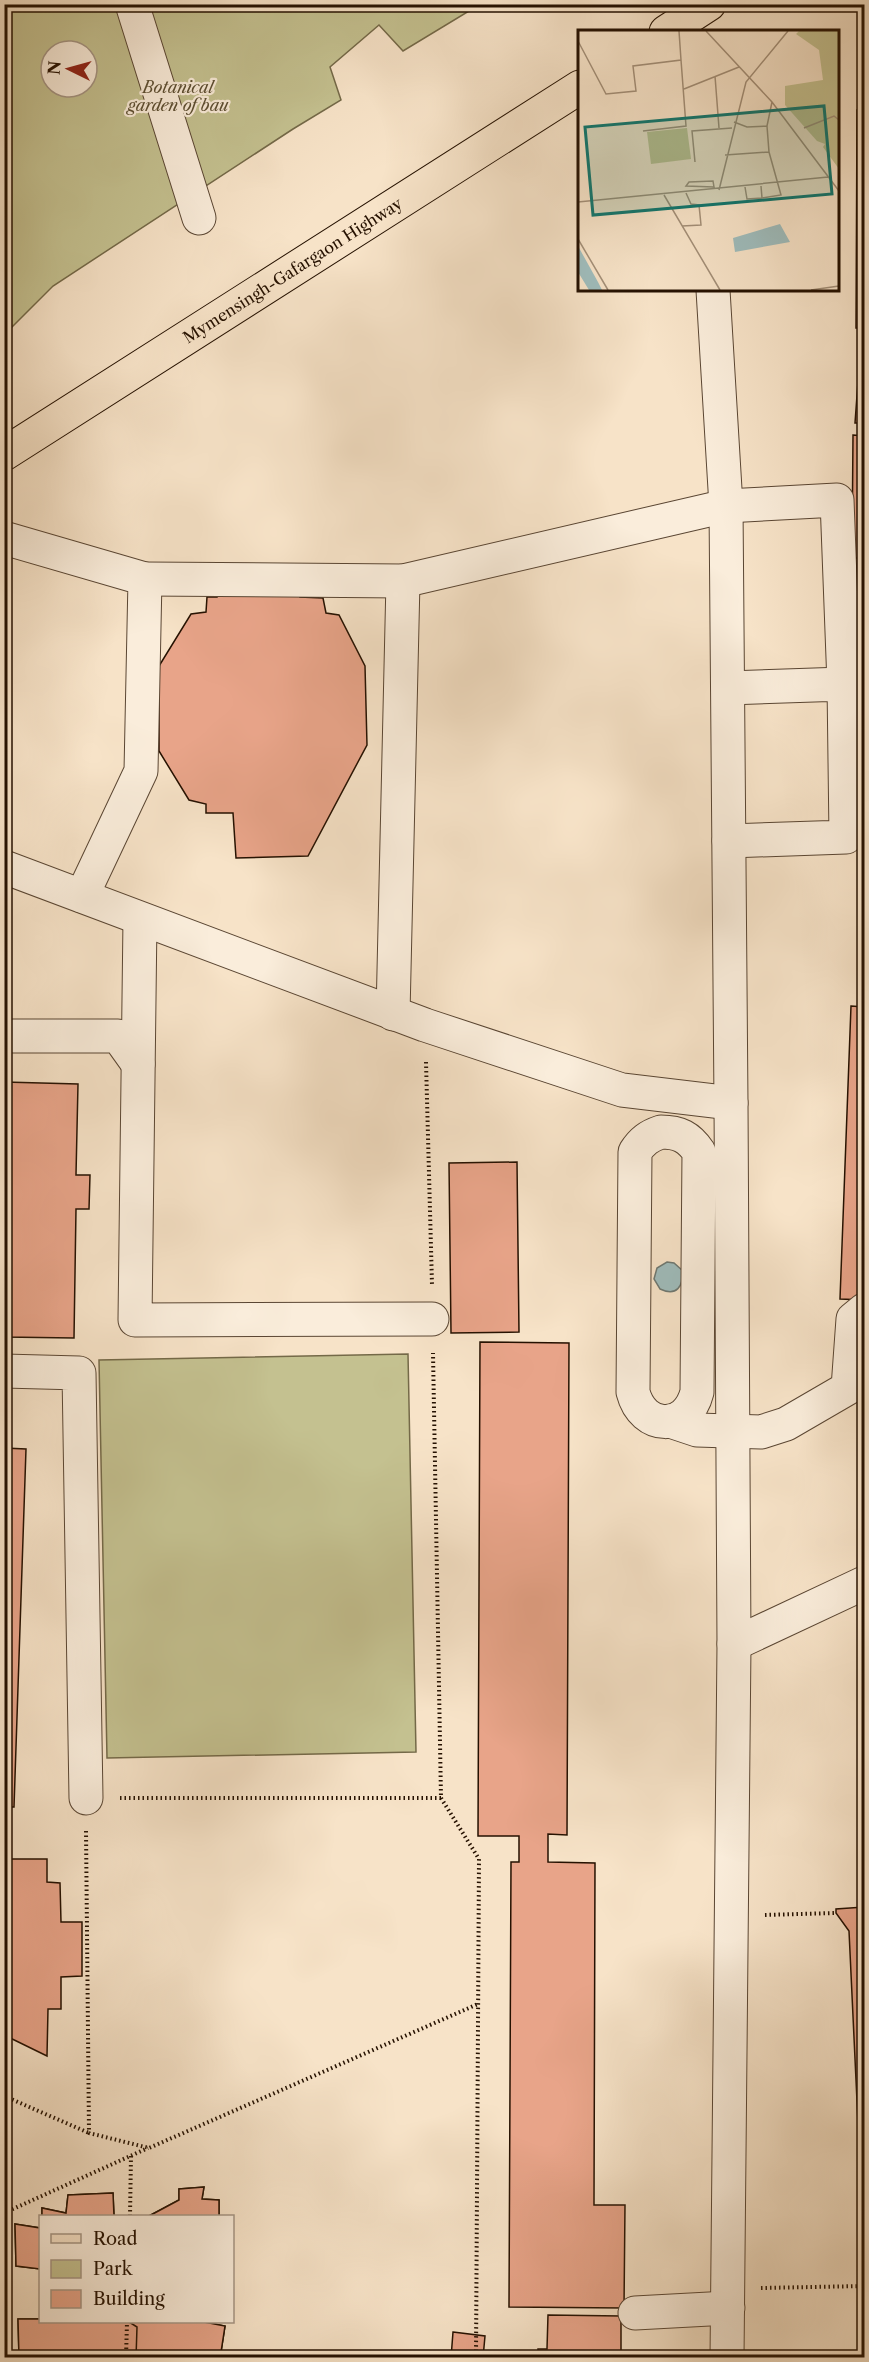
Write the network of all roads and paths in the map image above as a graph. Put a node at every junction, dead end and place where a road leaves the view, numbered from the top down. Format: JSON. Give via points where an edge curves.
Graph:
{"nodes":[{"id":1,"x":132,"y":4,"type":"edge"},
{"id":2,"x":701,"y":16,"type":"edge"},
{"id":3,"x":670,"y":30,"type":"edge"},
{"id":4,"x":578,"y":88,"type":"edge"},
{"id":5,"x":199,"y":218,"type":"dead end"},
{"id":6,"x":713,"y":291,"type":"edge"},
{"id":7,"x":4,"y":454,"type":"edge"},
{"id":8,"x":726,"y":506,"type":"junction"},
{"id":9,"x":4,"y":538,"type":"edge"},
{"id":10,"x":145,"y":579,"type":"junction"},
{"id":11,"x":403,"y":581,"type":"junction"},
{"id":12,"x":844,"y":684,"type":"junction"},
{"id":13,"x":728,"y":688,"type":"junction"},
{"id":14,"x":729,"y":841,"type":"junction"},
{"id":15,"x":4,"y":867,"type":"edge"},
{"id":16,"x":82,"y":896,"type":"junction"},
{"id":17,"x":140,"y":919,"type":"junction"},
{"id":18,"x":393,"y":1014,"type":"junction"},
{"id":19,"x":425,"y":1025,"type":"junction"},
{"id":20,"x":4,"y":1036,"type":"edge"},
{"id":21,"x":138,"y":1064,"type":"junction"},
{"id":22,"x":622,"y":1090,"type":"junction"},
{"id":23,"x":731,"y":1103,"type":"junction"},
{"id":24,"x":635,"y":1152,"type":"junction"},
{"id":25,"x":864,"y":1310,"type":"edge"},
{"id":26,"x":432,"y":1319,"type":"junction"},
{"id":27,"x":4,"y":1371,"type":"edge"},
{"id":28,"x":670,"y":1421,"type":"junction"},
{"id":29,"x":732,"y":1432,"type":"junction"},
{"id":30,"x":864,"y":1583,"type":"edge"},
{"id":31,"x":734,"y":1644,"type":"junction"},
{"id":32,"x":86,"y":1798,"type":"junction"},
{"id":33,"x":441,"y":1798,"type":"junction"},
{"id":34,"x":836,"y":1913,"type":"dead end"},
{"id":35,"x":732,"y":1915,"type":"junction"},
{"id":36,"x":478,"y":2004,"type":"junction"},
{"id":37,"x":4,"y":2096,"type":"edge"},
{"id":38,"x":89,"y":2133,"type":"junction"},
{"id":39,"x":149,"y":2148,"type":"junction"},
{"id":40,"x":131,"y":2155,"type":"junction"},
{"id":41,"x":862,"y":2208,"type":"dead end"},
{"id":42,"x":4,"y":2213,"type":"edge"},
{"id":43,"x":130,"y":2215,"type":"edge"},
{"id":44,"x":728,"y":2298,"type":"junction"},
{"id":45,"x":634,"y":2313,"type":"dead end"},
{"id":46,"x":127,"y":2323,"type":"edge"},
{"id":47,"x":126,"y":2358,"type":"edge"},
{"id":48,"x":476,"y":2358,"type":"edge"},
{"id":49,"x":727,"y":2358,"type":"edge"}],
"edges":[{"from":1,"to":5,"type":"street"},
{"from":2,"to":3,"type":"main road"},
{"from":4,"to":7,"type":"main road","name":"Mymensingh-Gafargaon Highway"},
{"from":6,"to":8,"type":"street"},
{"from":8,"to":11,"type":"street"},
{"from":8,"to":12,"type":"street","via":[[837,500]]},
{"from":8,"to":13,"type":"street"},
{"from":9,"to":10,"type":"street"},
{"from":10,"to":11,"type":"street"},
{"from":10,"to":16,"type":"street","via":[[141,771]]},
{"from":11,"to":18,"type":"street"},
{"from":12,"to":13,"type":"street"},
{"from":12,"to":14,"type":"street","via":[[846,837]]},
{"from":13,"to":14,"type":"street"},
{"from":14,"to":23,"type":"street"},
{"from":15,"to":16,"type":"street"},
{"from":16,"to":17,"type":"street"},
{"from":17,"to":18,"type":"street"},
{"from":17,"to":21,"type":"street"},
{"from":18,"to":19,"type":"street"},
{"from":19,"to":22,"type":"street"},
{"from":19,"to":26,"type":"path"},
{"from":20,"to":21,"type":"street","via":[[118,1036]]},
{"from":21,"to":26,"type":"street","via":[[135,1320]]},
{"from":22,"to":23,"type":"street"},
{"from":22,"to":24,"type":"street","via":[[636,1107]]},
{"from":23,"to":29,"type":"street"},
{"from":24,"to":28,"type":"street","via":[[633,1392],[641,1411],[659,1422]]},
{"from":24,"to":28,"type":"street","via":[[651,1135],[661,1132],[684,1136],[699,1152],[697,1392],[688,1412]]},
{"from":25,"to":29,"type":"street","via":[[853,1319],[848,1388],[773,1429]]},
{"from":26,"to":33,"type":"path"},
{"from":27,"to":32,"type":"street","via":[[79,1373]]},
{"from":28,"to":29,"type":"street","via":[[697,1430]]},
{"from":29,"to":31,"type":"street"},
{"from":30,"to":31,"type":"street"},
{"from":31,"to":35,"type":"street"},
{"from":32,"to":33,"type":"path"},
{"from":32,"to":38,"type":"path"},
{"from":33,"to":36,"type":"path","via":[[479,1859]]},
{"from":34,"to":35,"type":"path"},
{"from":35,"to":44,"type":"street"},
{"from":36,"to":39,"type":"path"},
{"from":36,"to":48,"type":"path"},
{"from":37,"to":38,"type":"path"},
{"from":38,"to":39,"type":"path"},
{"from":39,"to":40,"type":"path"},
{"from":40,"to":42,"type":"path"},
{"from":40,"to":43,"type":"path"},
{"from":41,"to":44,"type":"path","via":[[864,2286]]},
{"from":44,"to":45,"type":"street"},
{"from":44,"to":49,"type":"street"},
{"from":46,"to":47,"type":"path"}]}
